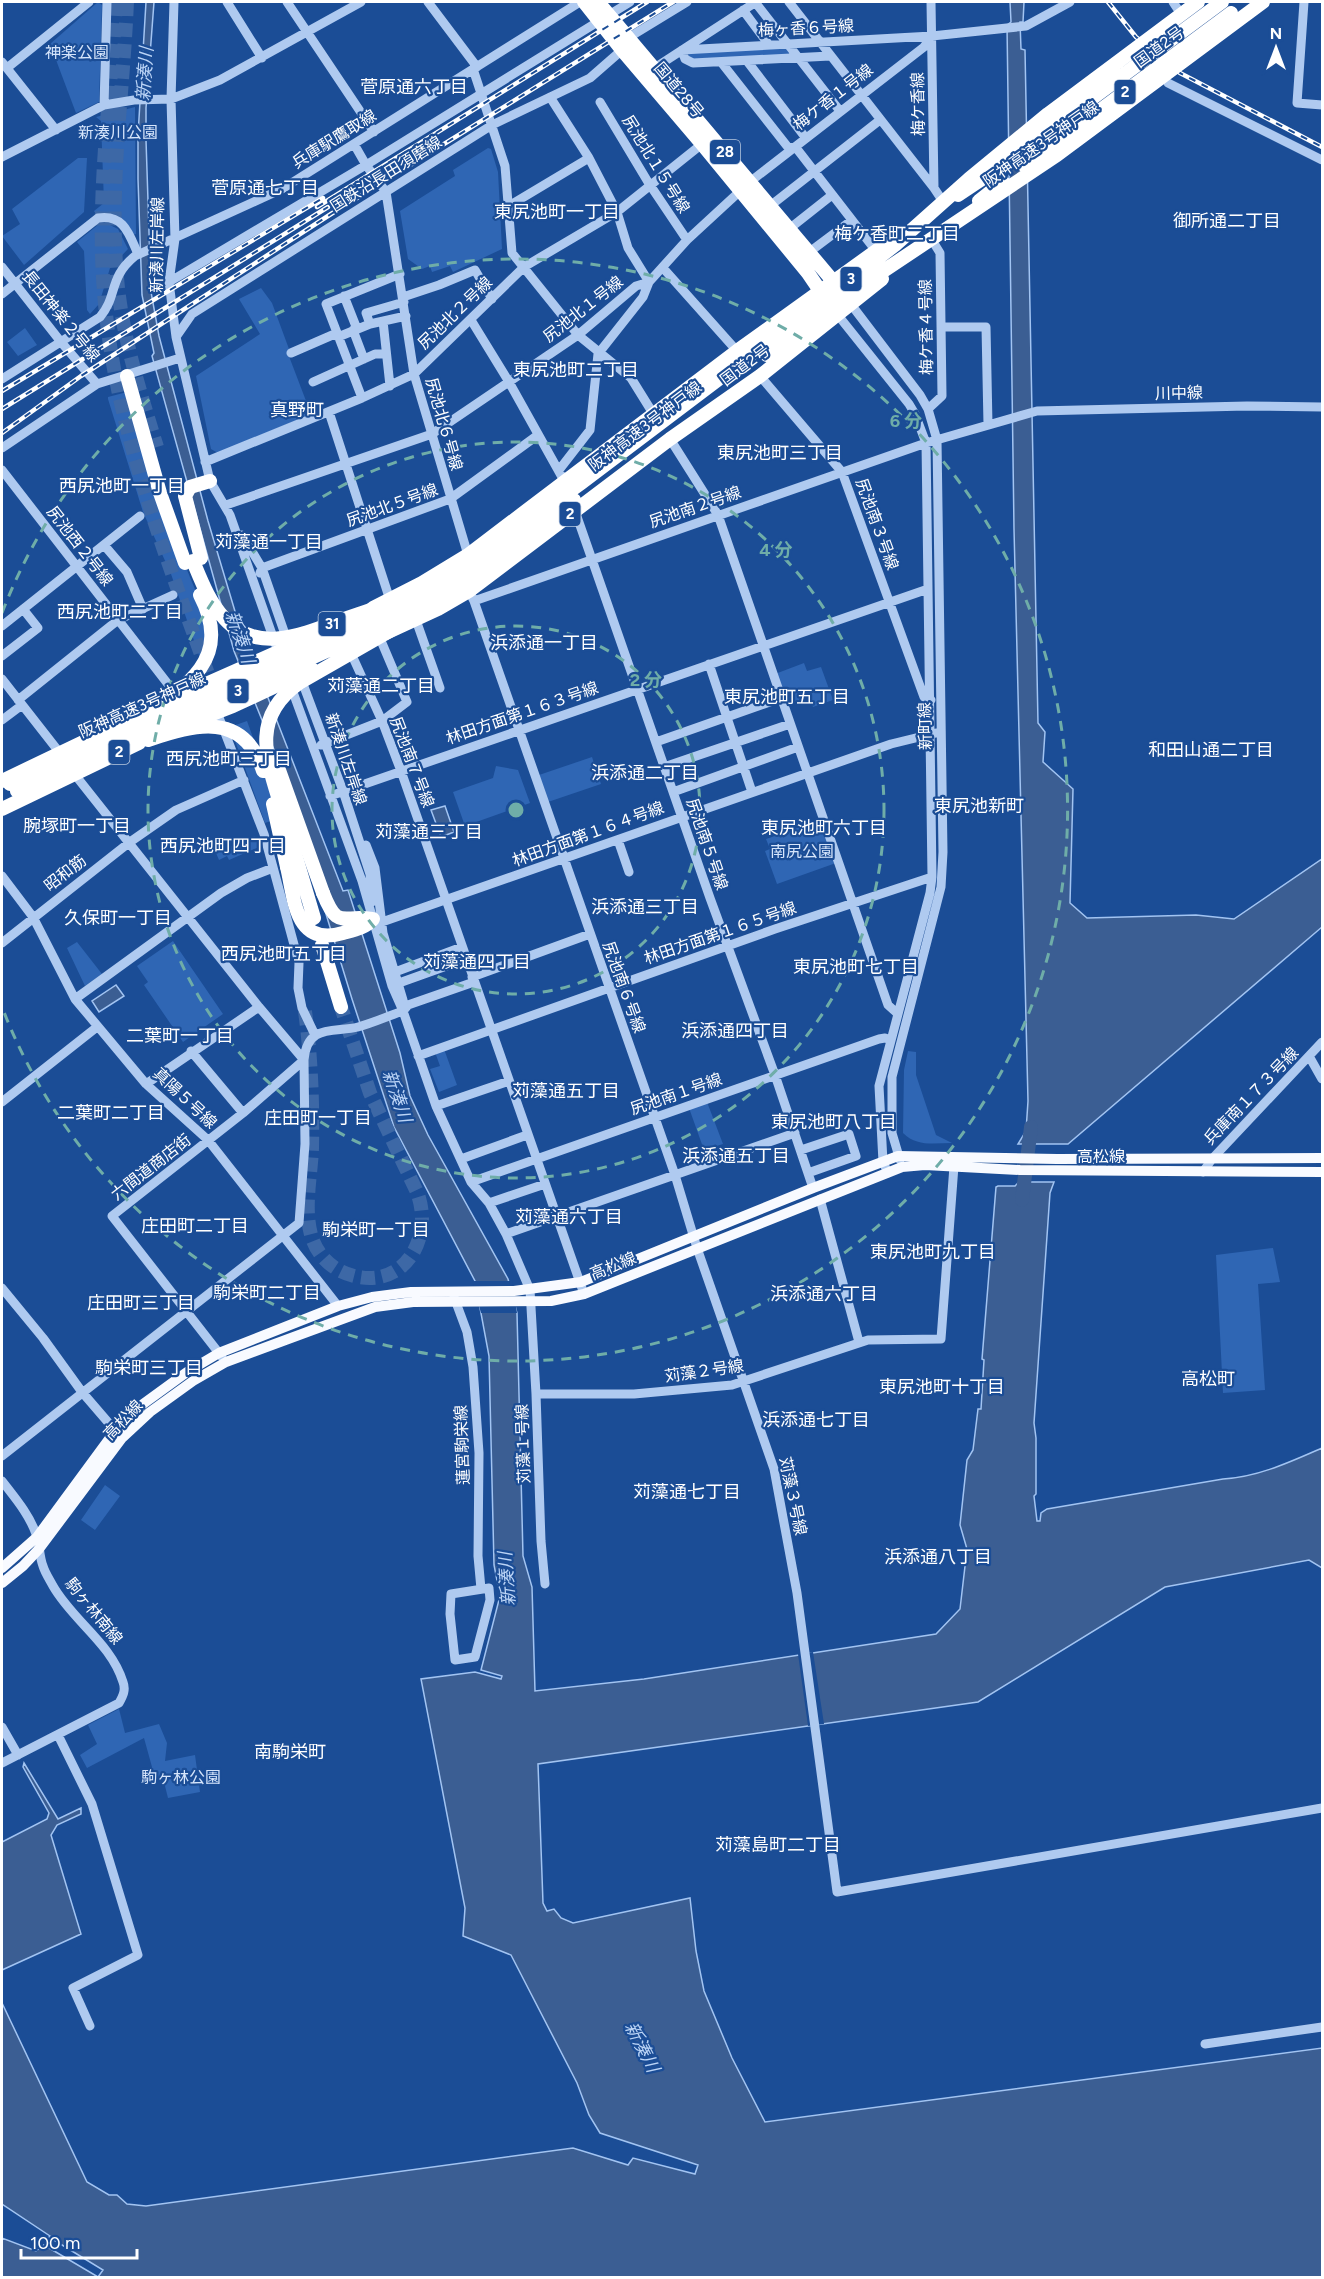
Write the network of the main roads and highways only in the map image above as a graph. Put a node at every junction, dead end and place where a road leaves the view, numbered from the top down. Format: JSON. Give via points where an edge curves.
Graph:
{"nodes":[{"id":1,"x":582,"y":2,"type":"edge"},
{"id":2,"x":598,"y":2,"type":"edge"},
{"id":3,"x":1198,"y":2,"type":"edge"},
{"id":4,"x":1222,"y":2,"type":"edge"},
{"id":5,"x":1248,"y":2,"type":"edge"},
{"id":6,"x":1263,"y":2,"type":"edge"},
{"id":7,"x":604,"y":18,"type":"junction"},
{"id":8,"x":625,"y":44,"type":"junction"},
{"id":9,"x":998,"y":176,"type":"junction"},
{"id":10,"x":833,"y":282,"type":"junction"},
{"id":11,"x":820,"y":292,"type":"junction"},
{"id":12,"x":850,"y":303,"type":"junction"},
{"id":13,"x":837,"y":314,"type":"junction"},
{"id":14,"x":127,"y":376,"type":"road end"},
{"id":15,"x":157,"y":447,"type":"tunnel mouth"},
{"id":16,"x":206,"y":482,"type":"road end"},
{"id":17,"x":495,"y":546,"type":"junction"},
{"id":18,"x":193,"y":560,"type":"junction"},
{"id":19,"x":467,"y":592,"type":"junction"},
{"id":20,"x":316,"y":674,"type":"junction"},
{"id":21,"x":67,"y":763,"type":"junction"},
{"id":22,"x":2,"y":781,"type":"edge"},
{"id":23,"x":2,"y":788,"type":"edge"},
{"id":24,"x":2,"y":798,"type":"edge"},
{"id":25,"x":2,"y":809,"type":"edge"},
{"id":26,"x":314,"y":918,"type":"dead end"},
{"id":27,"x":325,"y":941,"type":"junction"},
{"id":28,"x":341,"y":1007,"type":"tunnel mouth"},
{"id":29,"x":1323,"y":1158,"type":"edge"},
{"id":30,"x":1020,"y":1165,"type":"junction"},
{"id":31,"x":1056,"y":1165,"type":"junction"},
{"id":32,"x":1323,"y":1172,"type":"edge"},
{"id":33,"x":696,"y":1242,"type":"junction"},
{"id":34,"x":476,"y":1297,"type":"junction"},
{"id":35,"x":514,"y":1297,"type":"junction"},
{"id":36,"x":223,"y":1357,"type":"junction"},
{"id":37,"x":119,"y":1435,"type":"junction"},
{"id":38,"x":2,"y":1568,"type":"edge"},
{"id":39,"x":2,"y":1583,"type":"edge"}],
"edges":[{"from":1,"to":7,"type":"highway","name":"国道28号","number":"28"},
{"from":2,"to":7,"type":"highway","name":"国道28号","number":"28"},
{"from":3,"to":17,"type":"highway","name":"阪神高速3号神戸線","number":"3","bridge":true,"via":[[1048,114],[895,245]]},
{"from":4,"to":9,"type":"highway","name":"国道2号","number":"2","bridge":true},
{"from":5,"to":9,"type":"highway","name":"国道2号","number":"2","bridge":true},
{"from":6,"to":19,"type":"highway","name":"阪神高速3号神戸線","number":"3","bridge":true,"via":[[1057,155],[813,320],[499,556]]},
{"from":7,"to":8,"type":"highway","name":"国道28号","number":"28"},
{"from":8,"to":10,"type":"highway","name":"国道28号","number":"28","via":[[653,69],[751,181]]},
{"from":8,"to":11,"type":"highway","name":"国道28号","number":"28"},
{"from":9,"to":10,"type":"highway","name":"国道2号","number":"2","via":[[944,203]]},
{"from":9,"to":12,"type":"highway","name":"国道2号","number":"2","via":[[932,240]]},
{"from":10,"to":11,"type":"highway","name":"国道2号","number":"2"},
{"from":10,"to":12,"type":"highway","name":"国道28号","number":"28"},
{"from":11,"to":13,"type":"highway","name":"国道28号","number":"28"},
{"from":11,"to":21,"type":"highway","name":"国道2号","number":"2","via":[[654,416],[563,476],[447,569],[390,600],[178,697]]},
{"from":12,"to":13,"type":"highway","name":"国道2号","number":"2"},
{"from":13,"to":19,"type":"highway","name":"国道2号","number":"2","via":[[760,376]]},
{"from":14,"to":18,"type":"highway","number":"31","via":[[160,493]]},
{"from":15,"to":18,"type":"highway","number":"31"},
{"from":16,"to":18,"type":"highway","number":"31","via":[[187,489]]},
{"from":17,"to":18,"type":"highway","number":"31","bridge":true,"via":[[405,596],[309,632],[271,639],[254,637],[228,622],[218,611]]},
{"from":17,"to":21,"type":"highway","name":"阪神高速3号神戸線","number":"3","bridge":true,"via":[[439,583],[371,620]]},
{"from":18,"to":21,"type":"highway","number":"31","bridge":true,"via":[[209,621],[210,644],[204,665],[176,694]]},
{"from":19,"to":20,"type":"highway","number":"31","bridge":true,"via":[[415,616]]},
{"from":19,"to":21,"type":"highway","name":"阪神高速3号神戸線","number":"3","bridge":true},
{"from":19,"to":21,"type":"highway","name":"国道2号","number":"2","via":[[239,703],[145,740]]},
{"from":20,"to":26,"type":"highway","number":"31","bridge":true,"via":[[286,693],[266,727],[266,752]]},
{"from":20,"to":27,"type":"highway","bridge":true,"via":[[281,710],[274,731],[276,760],[331,911],[340,919],[373,921]]},
{"from":21,"to":22,"type":"highway","name":"国道2号","number":"2"},
{"from":21,"to":23,"type":"highway","name":"阪神高速3号神戸線","number":"3","bridge":true},
{"from":21,"to":24,"type":"highway","name":"阪神高速3号神戸線","number":"3","bridge":true},
{"from":21,"to":25,"type":"highway","name":"国道2号","number":"2"},
{"from":21,"to":27,"type":"highway","number":"3","bridge":true,"via":[[175,731],[206,726],[229,729],[249,743],[262,766],[280,867],[304,926]]},
{"from":27,"to":28,"type":"highway"},
{"from":29,"to":31,"type":"main road","name":"高松線"},
{"from":30,"to":31,"type":"main road","name":"高松線"},
{"from":30,"to":33,"type":"main road","name":"高松線","via":[[902,1167]]},
{"from":30,"to":33,"type":"main road","name":"高松線","via":[[898,1156],[813,1188]]},
{"from":31,"to":32,"type":"main road","name":"高松線","via":[[1203,1172]]},
{"from":33,"to":35,"type":"main road","name":"高松線","via":[[581,1282],[530,1290]]},
{"from":33,"to":35,"type":"main road","name":"高松線","via":[[584,1294],[531,1302]]},
{"from":34,"to":35,"type":"main road","name":"高松線"},
{"from":34,"to":36,"type":"main road","name":"高松線","via":[[375,1307]]},
{"from":34,"to":36,"type":"main road","name":"高松線","via":[[450,1291],[372,1297],[338,1306]]},
{"from":36,"to":37,"type":"main road","name":"高松線","via":[[187,1372],[143,1404]]},
{"from":37,"to":38,"type":"main road","name":"高松線","via":[[37,1537]]},
{"from":37,"to":39,"type":"main road","name":"高松線","via":[[63,1520],[23,1566]]}]}
